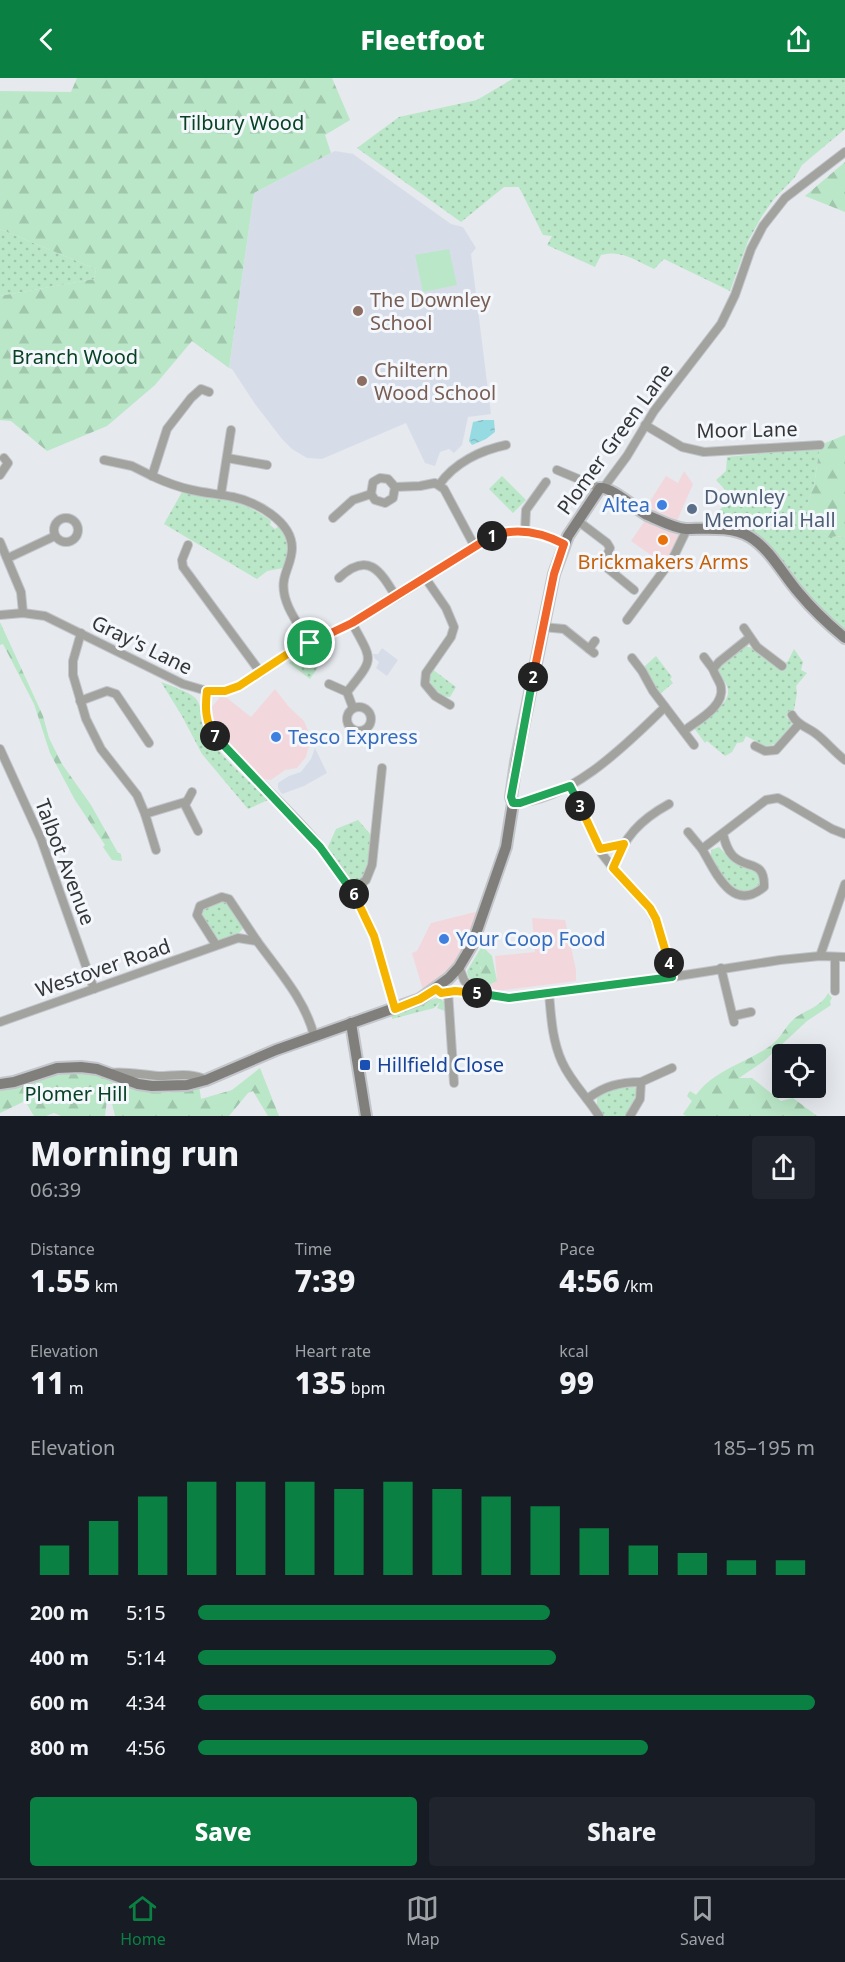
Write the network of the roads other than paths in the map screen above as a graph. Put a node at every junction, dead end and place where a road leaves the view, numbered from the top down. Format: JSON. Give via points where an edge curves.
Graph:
{"nodes":[{"id":1,"x":845,"y":152,"type":"edge"},
{"id":2,"x":203,"y":389,"type":"dead end"},
{"id":3,"x":645,"y":425,"type":"junction"},
{"id":4,"x":231,"y":430,"type":"dead end"},
{"id":5,"x":506,"y":445,"type":"dead end"},
{"id":6,"x":820,"y":445,"type":"dead end"},
{"id":7,"x":4,"y":458,"type":"dead end"},
{"id":8,"x":227,"y":458,"type":"junction"},
{"id":9,"x":103,"y":460,"type":"dead end"},
{"id":10,"x":267,"y":465,"type":"dead end"},
{"id":11,"x":557,"y":470,"type":"dead end"},
{"id":12,"x":0,"y":475,"type":"edge"},
{"id":13,"x":152,"y":477,"type":"junction"},
{"id":14,"x":546,"y":482,"type":"dead end"},
{"id":15,"x":439,"y":484,"type":"junction"},
{"id":16,"x":395,"y":487,"type":"junction"},
{"id":17,"x":602,"y":488,"type":"junction"},
{"id":18,"x":221,"y":494,"type":"junction"},
{"id":19,"x":371,"y":494,"type":"junction"},
{"id":20,"x":333,"y":518,"type":"dead end"},
{"id":21,"x":578,"y":521,"type":"junction"},
{"id":22,"x":687,"y":529,"type":"junction"},
{"id":23,"x":525,"y":531,"type":"junction"},
{"id":24,"x":55,"y":536,"type":"dead end"},
{"id":25,"x":0,"y":542,"type":"edge"},
{"id":26,"x":564,"y":544,"type":"junction"},
{"id":27,"x":188,"y":545,"type":"dead end"},
{"id":28,"x":475,"y":547,"type":"junction"},
{"id":29,"x":8,"y":558,"type":"junction"},
{"id":30,"x":339,"y":578,"type":"dead end"},
{"id":31,"x":426,"y":579,"type":"junction"},
{"id":32,"x":634,"y":590,"type":"dead end"},
{"id":33,"x":396,"y":597,"type":"junction"},
{"id":34,"x":22,"y":613,"type":"junction"},
{"id":35,"x":0,"y":615,"type":"edge"},
{"id":36,"x":627,"y":620,"type":"dead end"},
{"id":37,"x":352,"y":623,"type":"junction"},
{"id":38,"x":543,"y":627,"type":"junction"},
{"id":39,"x":744,"y":628,"type":"dead end"},
{"id":40,"x":81,"y":633,"type":"junction"},
{"id":41,"x":749,"y":638,"type":"junction"},
{"id":42,"x":845,"y":638,"type":"edge"},
{"id":43,"x":595,"y":641,"type":"dead end"},
{"id":44,"x":310,"y":643,"type":"junction"},
{"id":45,"x":704,"y":657,"type":"dead end"},
{"id":46,"x":632,"y":658,"type":"dead end"},
{"id":47,"x":782,"y":666,"type":"dead end"},
{"id":48,"x":713,"y":669,"type":"junction"},
{"id":49,"x":261,"y":673,"type":"junction"},
{"id":50,"x":329,"y":684,"type":"dead end"},
{"id":51,"x":207,"y":691,"type":"junction"},
{"id":52,"x":347,"y":692,"type":"junction"},
{"id":53,"x":80,"y":700,"type":"junction"},
{"id":54,"x":450,"y":705,"type":"dead end"},
{"id":55,"x":665,"y":707,"type":"junction"},
{"id":56,"x":353,"y":708,"type":"dead end"},
{"id":57,"x":792,"y":715,"type":"dead end"},
{"id":58,"x":799,"y":724,"type":"junction"},
{"id":59,"x":684,"y":731,"type":"junction"},
{"id":60,"x":150,"y":743,"type":"dead end"},
{"id":61,"x":694,"y":745,"type":"dead end"},
{"id":62,"x":755,"y":746,"type":"dead end"},
{"id":63,"x":0,"y":749,"type":"edge"},
{"id":64,"x":845,"y":760,"type":"edge"},
{"id":65,"x":382,"y":768,"type":"dead end"},
{"id":66,"x":570,"y":786,"type":"junction"},
{"id":67,"x":192,"y":792,"type":"dead end"},
{"id":68,"x":185,"y":802,"type":"junction"},
{"id":69,"x":513,"y":803,"type":"junction"},
{"id":70,"x":669,"y":804,"type":"dead end"},
{"id":71,"x":145,"y":814,"type":"junction"},
{"id":72,"x":198,"y":831,"type":"dead end"},
{"id":73,"x":688,"y":832,"type":"dead end"},
{"id":74,"x":723,"y":834,"type":"junction"},
{"id":75,"x":845,"y":834,"type":"edge"},
{"id":76,"x":624,"y":844,"type":"junction"},
{"id":77,"x":600,"y":849,"type":"junction"},
{"id":78,"x":702,"y":849,"type":"junction"},
{"id":79,"x":156,"y":850,"type":"dead end"},
{"id":80,"x":613,"y":868,"type":"junction"},
{"id":81,"x":845,"y":884,"type":"edge"},
{"id":82,"x":352,"y":891,"type":"junction"},
{"id":83,"x":257,"y":941,"type":"junction"},
{"id":84,"x":216,"y":945,"type":"junction"},
{"id":85,"x":820,"y":956,"type":"junction"},
{"id":86,"x":836,"y":957,"type":"junction"},
{"id":87,"x":845,"y":957,"type":"edge"},
{"id":88,"x":459,"y":967,"type":"junction"},
{"id":89,"x":721,"y":968,"type":"junction"},
{"id":90,"x":672,"y":977,"type":"junction"},
{"id":91,"x":94,"y":989,"type":"junction"},
{"id":92,"x":442,"y":990,"type":"junction"},
{"id":93,"x":835,"y":991,"type":"dead end"},
{"id":94,"x":473,"y":992,"type":"junction"},
{"id":95,"x":549,"y":993,"type":"junction"},
{"id":96,"x":395,"y":1009,"type":"junction"},
{"id":97,"x":751,"y":1012,"type":"dead end"},
{"id":98,"x":0,"y":1022,"type":"edge"},
{"id":99,"x":351,"y":1023,"type":"junction"},
{"id":100,"x":314,"y":1036,"type":"junction"},
{"id":101,"x":672,"y":1068,"type":"dead end"},
{"id":102,"x":641,"y":1082,"type":"junction"},
{"id":103,"x":454,"y":1083,"type":"dead end"},
{"id":104,"x":0,"y":1084,"type":"edge"},
{"id":105,"x":587,"y":1099,"type":"junction"},
{"id":106,"x":366,"y":1116,"type":"edge"},
{"id":107,"x":598,"y":1116,"type":"edge"},
{"id":108,"x":630,"y":1116,"type":"edge"}],
"edges":[{"from":1,"to":3,"type":"street","name":"Plomer Green Lane","via":[[785,198],[771,214],[756,237],[721,324]]},
{"from":2,"to":13,"type":"street","via":[[163,426]]},
{"from":3,"to":6,"type":"street","name":"Moor Lane","via":[[682,447],[704,452]]},
{"from":3,"to":17,"type":"street","name":"Plomer Green Lane"},
{"from":4,"to":8,"type":"street"},
{"from":5,"to":15,"type":"street","via":[[471,458]]},
{"from":7,"to":12,"type":"street","via":[[8,463]]},
{"from":8,"to":10,"type":"street"},
{"from":8,"to":18,"type":"street"},
{"from":9,"to":13,"type":"street","via":[[132,466]]},
{"from":11,"to":17,"type":"street"},
{"from":13,"to":18,"type":"street"},
{"from":14,"to":23,"type":"street","via":[[526,510]]},
{"from":15,"to":16,"type":"street"},
{"from":15,"to":28,"type":"street"},
{"from":16,"to":19,"type":"street","via":[[393,498],[385,503]]},
{"from":16,"to":19,"type":"street","via":[[388,479],[380,478],[373,483]]},
{"from":17,"to":21,"type":"street","name":"Plomer Green Lane"},
{"from":17,"to":22,"type":"street","via":[[646,514]]},
{"from":18,"to":44,"type":"street","via":[[262,509],[288,533],[292,550],[284,593]]},
{"from":19,"to":20,"type":"street","via":[[353,500]]},
{"from":21,"to":26,"type":"street","name":"Plomer Green Lane"},
{"from":21,"to":32,"type":"street","via":[[607,543],[610,548],[606,567]]},
{"from":22,"to":36,"type":"street","via":[[673,558]]},
{"from":22,"to":42,"type":"street","via":[[707,528],[751,537],[824,621]]},
{"from":23,"to":26,"type":"street","name":"Gray's Lane"},
{"from":23,"to":28,"type":"street","name":"Gray's Lane","via":[[502,533]]},
{"from":24,"to":29,"type":"street"},
{"from":25,"to":29,"type":"street"},
{"from":26,"to":38,"type":"street","name":"Plomer Green Lane"},
{"from":27,"to":49,"type":"street","via":[[183,567]]},
{"from":28,"to":31,"type":"street","name":"Gray's Lane"},
{"from":29,"to":34,"type":"street","via":[[21,592]]},
{"from":30,"to":33,"type":"street","via":[[350,568],[371,565]]},
{"from":31,"to":33,"type":"street","name":"Gray's Lane"},
{"from":31,"to":54,"type":"street","via":[[454,627],[426,673],[425,684]]},
{"from":33,"to":37,"type":"street","name":"Gray's Lane"},
{"from":34,"to":35,"type":"street","name":"Gray's Lane"},
{"from":34,"to":40,"type":"street","name":"Gray's Lane","via":[[45,616]]},
{"from":37,"to":44,"type":"street","name":"Gray's Lane"},
{"from":37,"to":52,"type":"street","via":[[369,658],[366,669]]},
{"from":38,"to":43,"type":"street","via":[[564,629],[592,651]]},
{"from":38,"to":69,"type":"street","name":"Plomer Green Lane","via":[[511,787]]},
{"from":39,"to":41,"type":"street"},
{"from":40,"to":51,"type":"street","name":"Gray's Lane","via":[[183,684]]},
{"from":40,"to":53,"type":"street","via":[[73,661]]},
{"from":41,"to":47,"type":"street"},
{"from":41,"to":48,"type":"street"},
{"from":44,"to":49,"type":"street","name":"Gray's Lane"},
{"from":45,"to":48,"type":"street"},
{"from":46,"to":55,"type":"street"},
{"from":48,"to":59,"type":"street","via":[[721,685],[721,697]]},
{"from":49,"to":51,"type":"street","name":"Gray's Lane","via":[[231,689]]},
{"from":50,"to":52,"type":"street"},
{"from":51,"to":82,"type":"street","via":[[207,723],[215,736],[320,847]]},
{"from":52,"to":56,"type":"street"},
{"from":53,"to":60,"type":"street","via":[[111,691],[122,700],[137,732]]},
{"from":53,"to":71,"type":"street","via":[[94,736],[132,786]]},
{"from":55,"to":59,"type":"street"},
{"from":55,"to":66,"type":"street","via":[[601,765]]},
{"from":57,"to":58,"type":"street"},
{"from":58,"to":62,"type":"street","via":[[776,750],[765,751]]},
{"from":58,"to":64,"type":"street","via":[[817,734]]},
{"from":59,"to":61,"type":"street"},
{"from":63,"to":91,"type":"street","name":"Talbot Avenue","via":[[40,839]]},
{"from":65,"to":82,"type":"street","via":[[372,865],[366,880]]},
{"from":66,"to":69,"type":"street"},
{"from":66,"to":77,"type":"street"},
{"from":67,"to":68,"type":"street"},
{"from":68,"to":71,"type":"street"},
{"from":68,"to":72,"type":"street"},
{"from":69,"to":88,"type":"street","name":"Plomer Green Lane","via":[[502,859],[472,945]]},
{"from":70,"to":76,"type":"street","via":[[642,821]]},
{"from":71,"to":79,"type":"street"},
{"from":73,"to":78,"type":"street"},
{"from":74,"to":75,"type":"street","via":[[771,798]]},
{"from":74,"to":78,"type":"street"},
{"from":74,"to":78,"type":"street","via":[[738,861],[762,872],[764,887],[756,894],[739,895],[725,888]]},
{"from":76,"to":77,"type":"street"},
{"from":76,"to":80,"type":"street"},
{"from":77,"to":80,"type":"street"},
{"from":80,"to":90,"type":"street","via":[[650,908]]},
{"from":81,"to":85,"type":"street"},
{"from":82,"to":96,"type":"street","via":[[374,936]]},
{"from":83,"to":84,"type":"street","name":"Westover Road","via":[[238,938]]},
{"from":83,"to":84,"type":"street","via":[[229,899],[222,897],[200,906],[197,915]]},
{"from":83,"to":100,"type":"street","via":[[301,1005]]},
{"from":84,"to":91,"type":"street","name":"Westover Road"},
{"from":85,"to":86,"type":"street"},
{"from":85,"to":89,"type":"street"},
{"from":86,"to":87,"type":"street"},
{"from":86,"to":93,"type":"street"},
{"from":88,"to":92,"type":"street","name":"Plomer Green Lane"},
{"from":88,"to":94,"type":"street"},
{"from":89,"to":90,"type":"street"},
{"from":89,"to":97,"type":"street","via":[[734,1019]]},
{"from":90,"to":95,"type":"street"},
{"from":91,"to":98,"type":"street","name":"Westover Road"},
{"from":92,"to":94,"type":"street"},
{"from":92,"to":96,"type":"street"},
{"from":92,"to":103,"type":"street"},
{"from":94,"to":95,"type":"street","via":[[498,998]]},
{"from":95,"to":105,"type":"street","via":[[558,1054]]},
{"from":96,"to":99,"type":"street"},
{"from":99,"to":100,"type":"street"},
{"from":99,"to":106,"type":"street"},
{"from":100,"to":104,"type":"street","via":[[187,1085],[138,1084],[81,1066],[42,1071]]},
{"from":101,"to":102,"type":"street"},
{"from":102,"to":105,"type":"street","via":[[605,1088]]},
{"from":102,"to":108,"type":"street","via":[[640,1099]]},
{"from":105,"to":107,"type":"street"}]}
